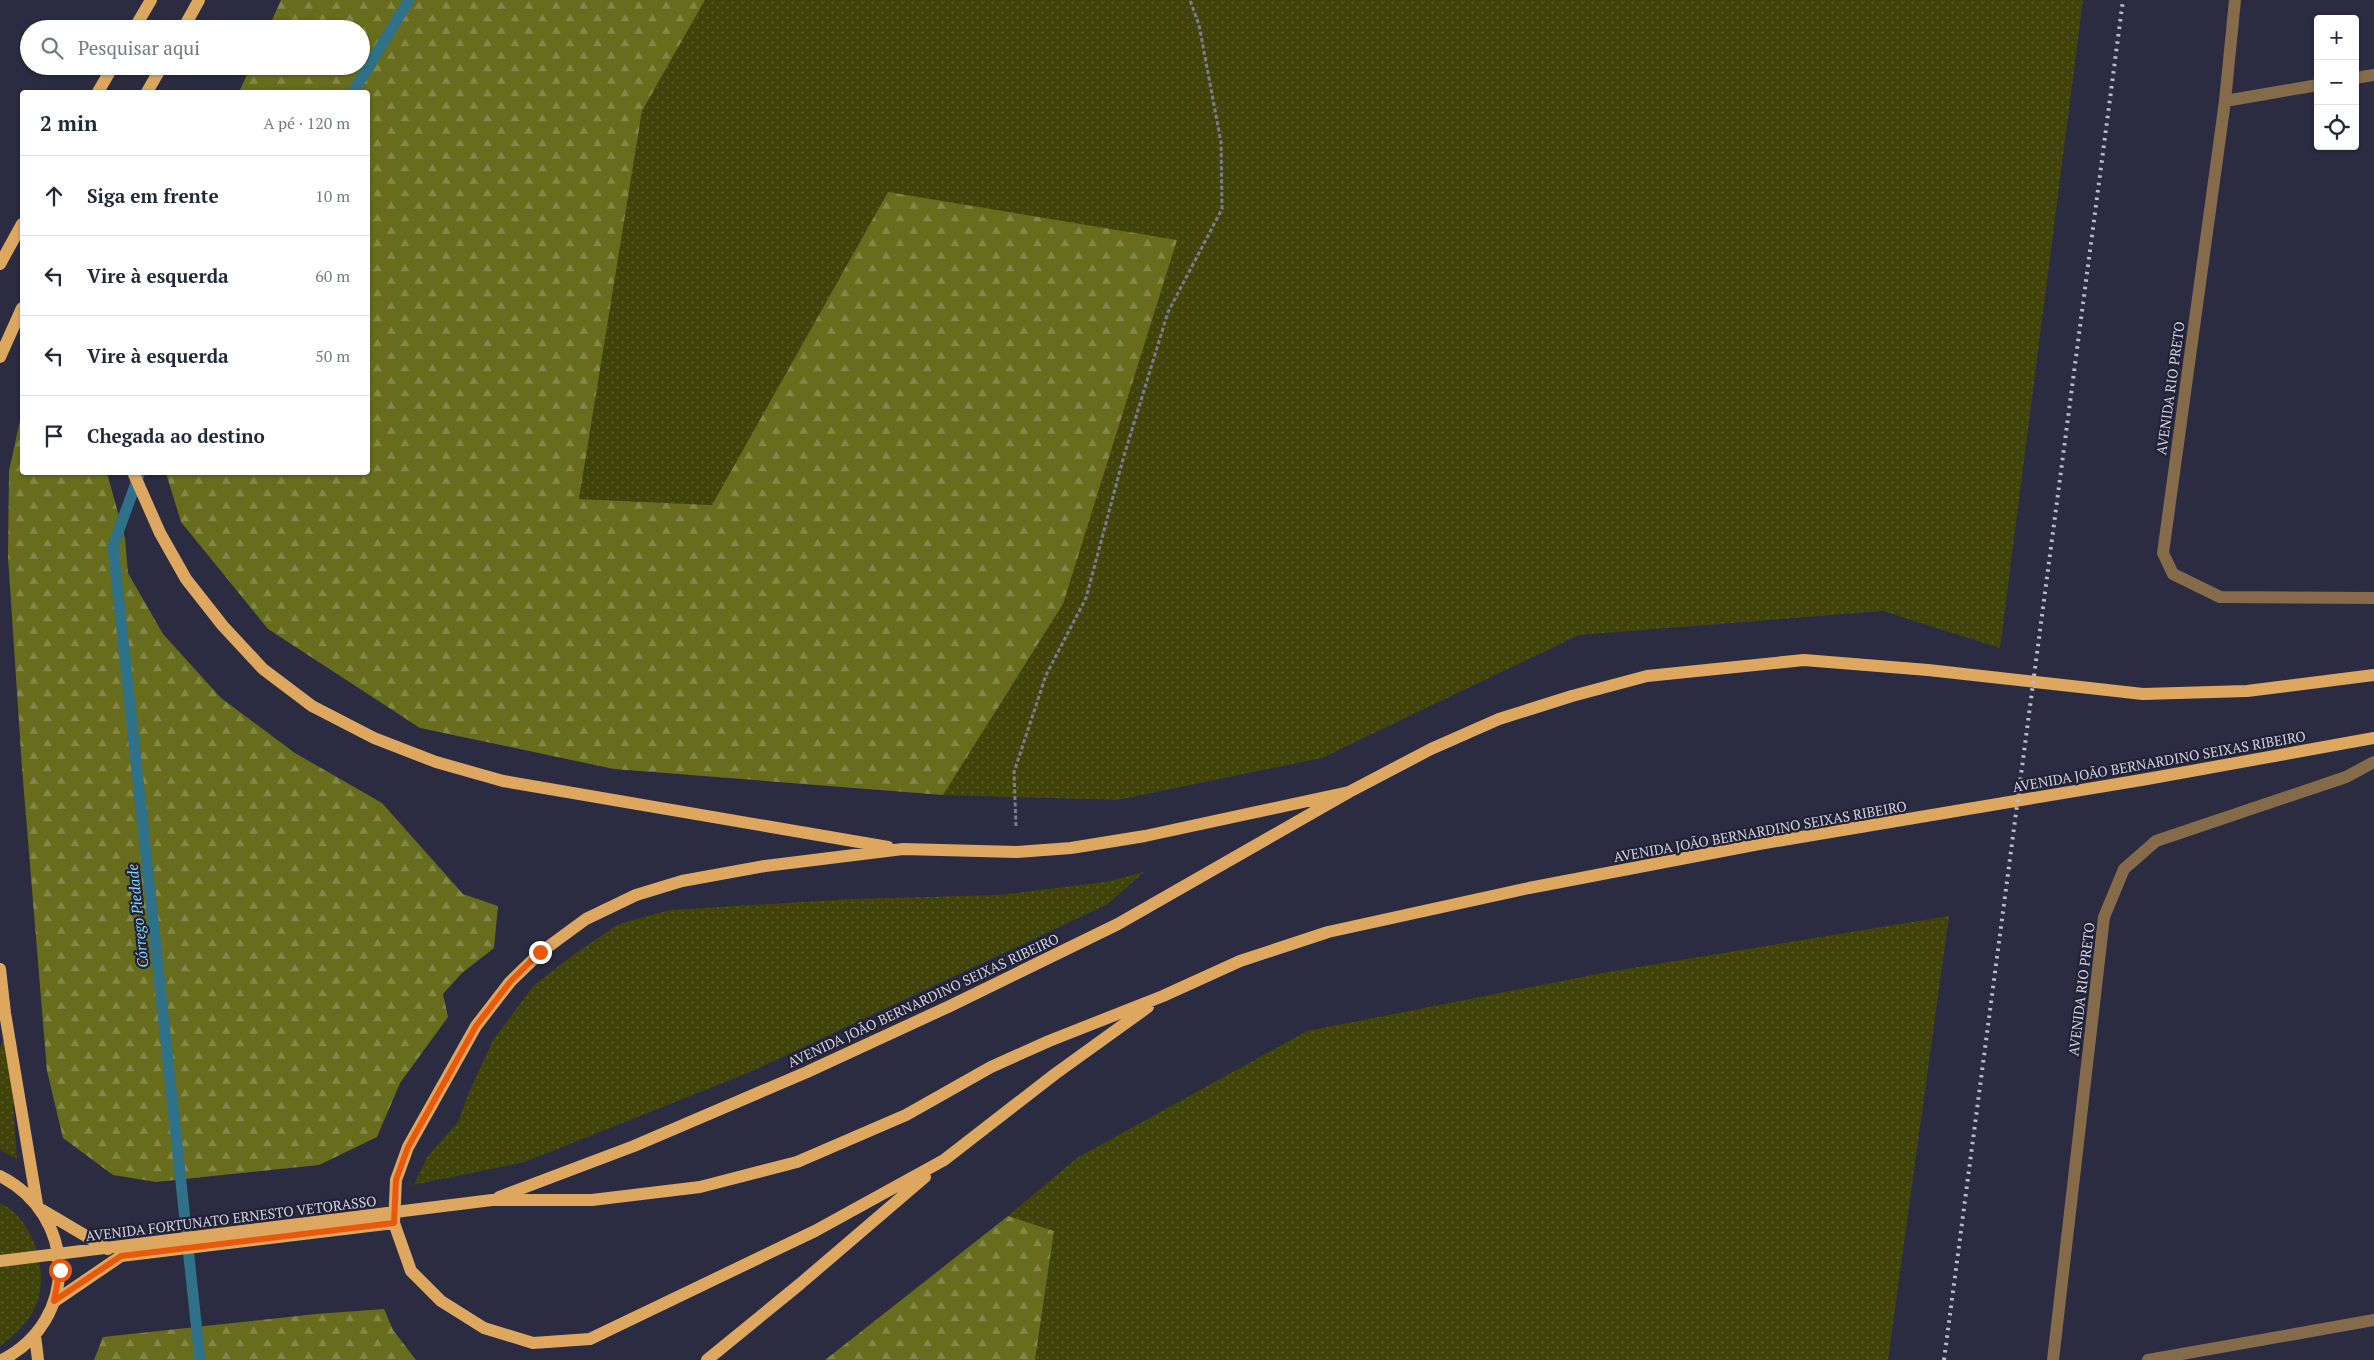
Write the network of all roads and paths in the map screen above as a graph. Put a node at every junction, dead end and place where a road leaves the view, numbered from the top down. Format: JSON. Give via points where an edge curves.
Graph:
{"nodes":[{"id":1,"x":151,"y":0,"type":"edge"},
{"id":2,"x":199,"y":0,"type":"edge"},
{"id":3,"x":1190,"y":0,"type":"edge"},
{"id":4,"x":2235,"y":0,"type":"edge"},
{"id":5,"x":139,"y":20,"type":"edge"},
{"id":6,"x":188,"y":20,"type":"edge"},
{"id":7,"x":108,"y":75,"type":"edge"},
{"id":8,"x":157,"y":75,"type":"edge"},
{"id":9,"x":2374,"y":75,"type":"edge"},
{"id":10,"x":2359,"y":77,"type":"edge"},
{"id":11,"x":2314,"y":85,"type":"edge"},
{"id":12,"x":99,"y":90,"type":"edge"},
{"id":13,"x":148,"y":90,"type":"edge"},
{"id":14,"x":2226,"y":101,"type":"junction"},
{"id":15,"x":20,"y":227,"type":"edge"},
{"id":16,"x":1,"y":260,"type":"edge"},
{"id":17,"x":20,"y":312,"type":"edge"},
{"id":18,"x":0,"y":357,"type":"edge"},
{"id":19,"x":134,"y":475,"type":"edge"},
{"id":20,"x":2374,"y":598,"type":"edge"},
{"id":21,"x":2374,"y":675,"type":"edge"},
{"id":22,"x":2374,"y":738,"type":"edge"},
{"id":23,"x":2374,"y":762,"type":"edge"},
{"id":24,"x":1349,"y":792,"type":"junction"},
{"id":25,"x":903,"y":849,"type":"junction"},
{"id":26,"x":1017,"y":852,"type":"junction"},
{"id":27,"x":0,"y":969,"type":"edge"},
{"id":28,"x":1163,"y":996,"type":"junction"},
{"id":29,"x":944,"y":1160,"type":"junction"},
{"id":30,"x":0,"y":1176,"type":"edge"},
{"id":31,"x":492,"y":1200,"type":"junction"},
{"id":32,"x":465,"y":1204,"type":"joint"},
{"id":33,"x":40,"y":1207,"type":"junction"},
{"id":34,"x":394,"y":1223,"type":"junction"},
{"id":35,"x":126,"y":1256,"type":"junction"},
{"id":36,"x":0,"y":1261,"type":"edge"},
{"id":37,"x":54,"y":1301,"type":"junction"},
{"id":38,"x":2374,"y":1320,"type":"edge"},
{"id":39,"x":36,"y":1335,"type":"junction"},
{"id":40,"x":2,"y":1360,"type":"edge"},
{"id":41,"x":38,"y":1360,"type":"edge"},
{"id":42,"x":707,"y":1360,"type":"edge"},
{"id":43,"x":2053,"y":1360,"type":"edge"},
{"id":44,"x":2148,"y":1360,"type":"edge"}],
"edges":[{"from":1,"to":5,"type":"main road"},
{"from":2,"to":6,"type":"main road"},
{"from":3,"to":26,"type":"path","via":[[1199,25],[1221,142],[1222,209],[1168,312],[1123,459],[1086,598],[1046,675],[1014,772]]},
{"from":4,"to":14,"type":"street","name":"AVENIDA RIO PRETO"},
{"from":7,"to":12,"type":"main road"},
{"from":8,"to":13,"type":"main road"},
{"from":9,"to":10,"type":"street"},
{"from":11,"to":14,"type":"street"},
{"from":14,"to":20,"type":"street","name":"AVENIDA RIO PRETO","via":[[2163,553],[2173,574],[2220,597]]},
{"from":15,"to":16,"type":"main road"},
{"from":17,"to":18,"type":"main road"},
{"from":19,"to":25,"type":"main road","via":[[160,533],[186,579],[223,626],[263,669],[312,706],[374,738],[436,762],[504,781]]},
{"from":21,"to":24,"type":"main road","name":"AVENIDA JOÃO BERNARDINO SEIXAS RIBEIRO","via":[[2247,691],[2143,694],[1804,660],[1647,676],[1499,719],[1431,749]]},
{"from":22,"to":28,"type":"main road","name":"AVENIDA JOÃO BERNARDINO SEIXAS RIBEIRO","via":[[1759,844],[1529,888],[1328,932],[1240,961]]},
{"from":23,"to":43,"type":"street","name":"AVENIDA RIO PRETO","via":[[2346,777],[2156,841],[2124,869],[2104,917]]},
{"from":24,"to":26,"type":"main road","name":"AVENIDA JOÃO BERNARDINO SEIXAS RIBEIRO","via":[[1145,836],[1071,848]]},
{"from":24,"to":31,"type":"main road","name":"AVENIDA JOÃO BERNARDINO SEIXAS RIBEIRO","via":[[1118,924],[950,1006],[634,1146]]},
{"from":25,"to":26,"type":"main road","name":"AVENIDA JOÃO BERNARDINO SEIXAS RIBEIRO"},
{"from":25,"to":34,"type":"main road","name":"AVENIDA JOÃO BERNARDINO SEIXAS RIBEIRO","via":[[765,866],[682,881],[628,899],[586,919],[540,952],[510,982],[476,1026],[408,1147],[396,1180]]},
{"from":27,"to":33,"type":"main road"},
{"from":28,"to":29,"type":"main road","name":"AVENIDA JOÃO BERNARDINO SEIXAS RIBEIRO","via":[[1054,1074]]},
{"from":28,"to":31,"type":"main road","name":"AVENIDA JOÃO BERNARDINO SEIXAS RIBEIRO","via":[[1049,1041],[992,1067],[906,1115],[797,1162],[700,1187],[592,1200]]},
{"from":29,"to":34,"type":"main road","name":"AVENIDA JOÃO BERNARDINO SEIXAS RIBEIRO","via":[[815,1231],[590,1339],[533,1342],[484,1328],[441,1301],[411,1271]]},
{"from":29,"to":42,"type":"main road"},
{"from":30,"to":33,"type":"main road","via":[[16,1184]]},
{"from":31,"to":32,"type":"main road","name":"AVENIDA JOÃO BERNARDINO SEIXAS RIBEIRO"},
{"from":32,"to":36,"type":"main road","name":"AVENIDA FORTUNATO ERNESTO VETORASSO"},
{"from":33,"to":35,"type":"main road"},
{"from":33,"to":37,"type":"main road","via":[[56,1239],[60,1270]]},
{"from":34,"to":35,"type":"main road"},
{"from":35,"to":37,"type":"main road"},
{"from":37,"to":39,"type":"main road"},
{"from":38,"to":44,"type":"street"},
{"from":39,"to":40,"type":"main road"},
{"from":39,"to":41,"type":"main road"}]}
